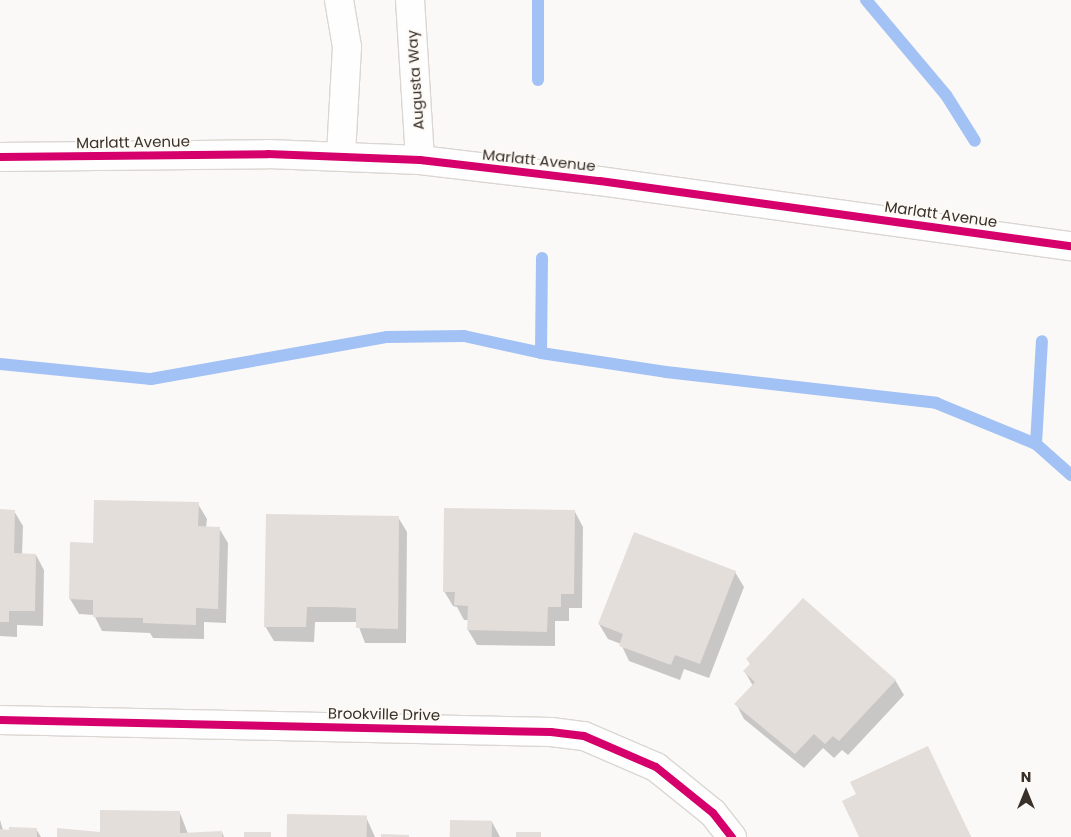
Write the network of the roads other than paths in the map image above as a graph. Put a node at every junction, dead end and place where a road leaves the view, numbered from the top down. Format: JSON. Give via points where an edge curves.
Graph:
{"nodes":[{"id":1,"x":339,"y":0,"type":"edge"},
{"id":2,"x":410,"y":0,"type":"edge"},
{"id":3,"x":341,"y":156,"type":"junction"},
{"id":4,"x":0,"y":157,"type":"edge"},
{"id":5,"x":420,"y":160,"type":"junction"},
{"id":6,"x":1071,"y":246,"type":"edge"},
{"id":7,"x":0,"y":720,"type":"edge"},
{"id":8,"x":732,"y":837,"type":"edge"}],
"edges":[{"from":1,"to":3,"type":"street","via":[[347,47],[342,82]]},
{"from":2,"to":5,"type":"street","name":"Augusta Way"},
{"from":3,"to":4,"type":"street","name":"Marlatt Avenue"},
{"from":3,"to":5,"type":"street","name":"Marlatt Avenue"},
{"from":5,"to":6,"type":"street","name":"Marlatt Avenue","via":[[600,180]]},
{"from":7,"to":8,"type":"street","name":"Brookville Drive","via":[[551,732],[584,736],[656,767],[713,813]]}]}
